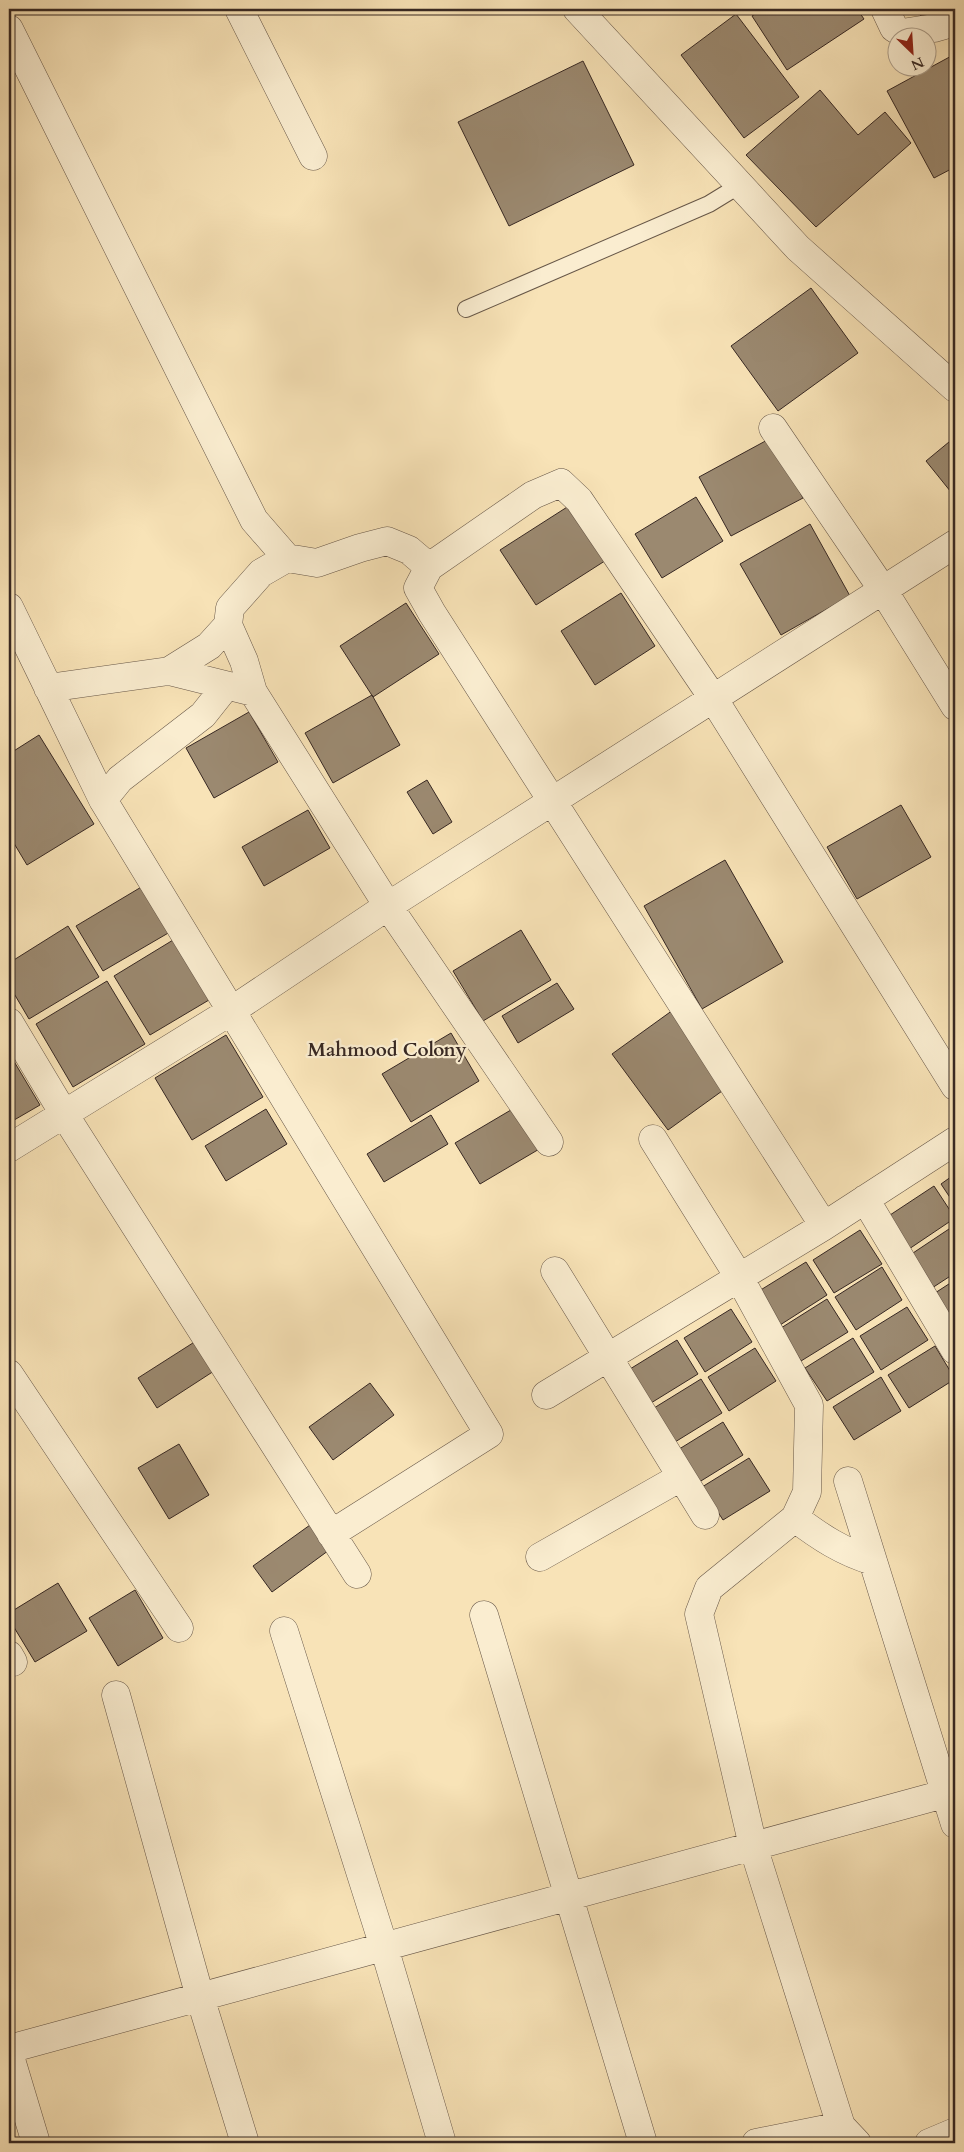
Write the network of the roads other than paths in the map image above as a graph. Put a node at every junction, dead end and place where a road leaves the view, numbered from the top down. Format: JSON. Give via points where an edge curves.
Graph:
{"nodes":[{"id":1,"x":239,"y":9,"type":"edge"},
{"id":2,"x":577,"y":9,"type":"edge"},
{"id":3,"x":885,"y":9,"type":"edge"},
{"id":4,"x":955,"y":22,"type":"edge"},
{"id":5,"x":9,"y":29,"type":"edge"},
{"id":6,"x":313,"y":156,"type":"dead end"},
{"id":7,"x":740,"y":185,"type":"junction"},
{"id":8,"x":466,"y":309,"type":"dead end"},
{"id":9,"x":955,"y":388,"type":"edge"},
{"id":10,"x":773,"y":428,"type":"dead end"},
{"id":11,"x":955,"y":544,"type":"edge"},
{"id":12,"x":287,"y":558,"type":"junction"},
{"id":13,"x":430,"y":567,"type":"junction"},
{"id":14,"x":883,"y":590,"type":"junction"},
{"id":15,"x":9,"y":608,"type":"edge"},
{"id":16,"x":228,"y":625,"type":"junction"},
{"id":17,"x":169,"y":671,"type":"junction"},
{"id":18,"x":226,"y":686,"type":"junction"},
{"id":19,"x":48,"y":688,"type":"junction"},
{"id":20,"x":253,"y":692,"type":"junction"},
{"id":21,"x":713,"y":698,"type":"junction"},
{"id":22,"x":955,"y":706,"type":"edge"},
{"id":23,"x":104,"y":800,"type":"junction"},
{"id":24,"x":552,"y":800,"type":"junction"},
{"id":25,"x":388,"y":906,"type":"junction"},
{"id":26,"x":231,"y":1010,"type":"junction"},
{"id":27,"x":9,"y":1022,"type":"edge"},
{"id":28,"x":955,"y":1086,"type":"edge"},
{"id":29,"x":64,"y":1114,"type":"junction"},
{"id":30,"x":653,"y":1139,"type":"dead end"},
{"id":31,"x":955,"y":1141,"type":"edge"},
{"id":32,"x":549,"y":1142,"type":"dead end"},
{"id":33,"x":9,"y":1148,"type":"edge"},
{"id":34,"x":865,"y":1200,"type":"junction"},
{"id":35,"x":824,"y":1226,"type":"junction"},
{"id":36,"x":555,"y":1271,"type":"dead end"},
{"id":37,"x":739,"y":1276,"type":"junction"},
{"id":38,"x":955,"y":1350,"type":"edge"},
{"id":39,"x":607,"y":1357,"type":"junction"},
{"id":40,"x":9,"y":1374,"type":"edge"},
{"id":41,"x":546,"y":1395,"type":"dead end"},
{"id":42,"x":681,"y":1477,"type":"junction"},
{"id":43,"x":848,"y":1481,"type":"dead end"},
{"id":44,"x":705,"y":1515,"type":"dead end"},
{"id":45,"x":795,"y":1518,"type":"junction"},
{"id":46,"x":331,"y":1534,"type":"junction"},
{"id":47,"x":540,"y":1557,"type":"dead end"},
{"id":48,"x":873,"y":1561,"type":"junction"},
{"id":49,"x":357,"y":1574,"type":"dead end"},
{"id":50,"x":484,"y":1615,"type":"dead end"},
{"id":51,"x":179,"y":1628,"type":"dead end"},
{"id":52,"x":284,"y":1631,"type":"dead end"},
{"id":53,"x":116,"y":1695,"type":"dead end"},
{"id":54,"x":951,"y":1792,"type":"edge"},
{"id":55,"x":955,"y":1824,"type":"edge"},
{"id":56,"x":753,"y":1846,"type":"junction"},
{"id":57,"x":570,"y":1896,"type":"junction"},
{"id":58,"x":384,"y":1947,"type":"junction"},
{"id":59,"x":200,"y":1997,"type":"junction"},
{"id":60,"x":9,"y":2049,"type":"edge"},
{"id":61,"x":9,"y":2053,"type":"edge"},
{"id":62,"x":955,"y":2132,"type":"edge"},
{"id":63,"x":849,"y":2134,"type":"edge"},
{"id":64,"x":36,"y":2143,"type":"edge"},
{"id":65,"x":245,"y":2143,"type":"edge"},
{"id":66,"x":442,"y":2143,"type":"edge"},
{"id":67,"x":643,"y":2143,"type":"edge"},
{"id":68,"x":756,"y":2143,"type":"edge"},
{"id":69,"x":930,"y":2143,"type":"edge"}],
"edges":[{"from":1,"to":6,"type":"street"},
{"from":2,"to":7,"type":"street"},
{"from":3,"to":4,"type":"street","via":[[894,28],[902,33]]},
{"from":5,"to":12,"type":"street","via":[[254,520]]},
{"from":7,"to":8,"type":"lane","via":[[709,204]]},
{"from":7,"to":9,"type":"street","via":[[798,248]]},
{"from":10,"to":14,"type":"street"},
{"from":11,"to":14,"type":"street"},
{"from":12,"to":13,"type":"street","via":[[317,563],[387,541],[410,550]]},
{"from":12,"to":16,"type":"street","via":[[260,573],[230,608]]},
{"from":13,"to":21,"type":"street","via":[[533,495],[561,483],[579,500]]},
{"from":13,"to":24,"type":"street","via":[[418,588]]},
{"from":14,"to":21,"type":"street"},
{"from":14,"to":22,"type":"street"},
{"from":15,"to":19,"type":"street"},
{"from":16,"to":17,"type":"street","via":[[209,646]]},
{"from":16,"to":20,"type":"street"},
{"from":17,"to":18,"type":"street"},
{"from":17,"to":19,"type":"street"},
{"from":18,"to":20,"type":"street"},
{"from":18,"to":23,"type":"street","via":[[202,715],[120,779]]},
{"from":19,"to":23,"type":"street"},
{"from":20,"to":25,"type":"street"},
{"from":21,"to":24,"type":"street"},
{"from":21,"to":28,"type":"street"},
{"from":23,"to":26,"type":"street"},
{"from":24,"to":25,"type":"street"},
{"from":24,"to":35,"type":"street"},
{"from":25,"to":26,"type":"street"},
{"from":25,"to":32,"type":"street"},
{"from":26,"to":29,"type":"street"},
{"from":26,"to":46,"type":"street","via":[[489,1434]]},
{"from":27,"to":29,"type":"street"},
{"from":29,"to":33,"type":"street"},
{"from":29,"to":46,"type":"street"},
{"from":30,"to":37,"type":"street"},
{"from":31,"to":34,"type":"street"},
{"from":34,"to":35,"type":"street"},
{"from":34,"to":38,"type":"street"},
{"from":35,"to":37,"type":"street"},
{"from":36,"to":39,"type":"street"},
{"from":37,"to":39,"type":"street"},
{"from":37,"to":45,"type":"street","via":[[809,1405],[808,1492]]},
{"from":39,"to":41,"type":"street"},
{"from":39,"to":42,"type":"street"},
{"from":40,"to":51,"type":"street"},
{"from":42,"to":44,"type":"street"},
{"from":42,"to":47,"type":"street"},
{"from":43,"to":48,"type":"street"},
{"from":45,"to":48,"type":"street","via":[[820,1537],[853,1555]]},
{"from":45,"to":56,"type":"street","via":[[709,1588],[699,1614]]},
{"from":46,"to":49,"type":"street"},
{"from":48,"to":54,"type":"street"},
{"from":50,"to":57,"type":"street"},
{"from":52,"to":58,"type":"street"},
{"from":53,"to":59,"type":"street"},
{"from":54,"to":55,"type":"street"},
{"from":54,"to":56,"type":"street"},
{"from":56,"to":57,"type":"street"},
{"from":56,"to":63,"type":"street"},
{"from":57,"to":58,"type":"street"},
{"from":57,"to":67,"type":"street"},
{"from":58,"to":59,"type":"street"},
{"from":58,"to":66,"type":"street"},
{"from":59,"to":60,"type":"street"},
{"from":59,"to":65,"type":"street"},
{"from":61,"to":64,"type":"street"},
{"from":62,"to":69,"type":"street"},
{"from":63,"to":68,"type":"street"}]}
